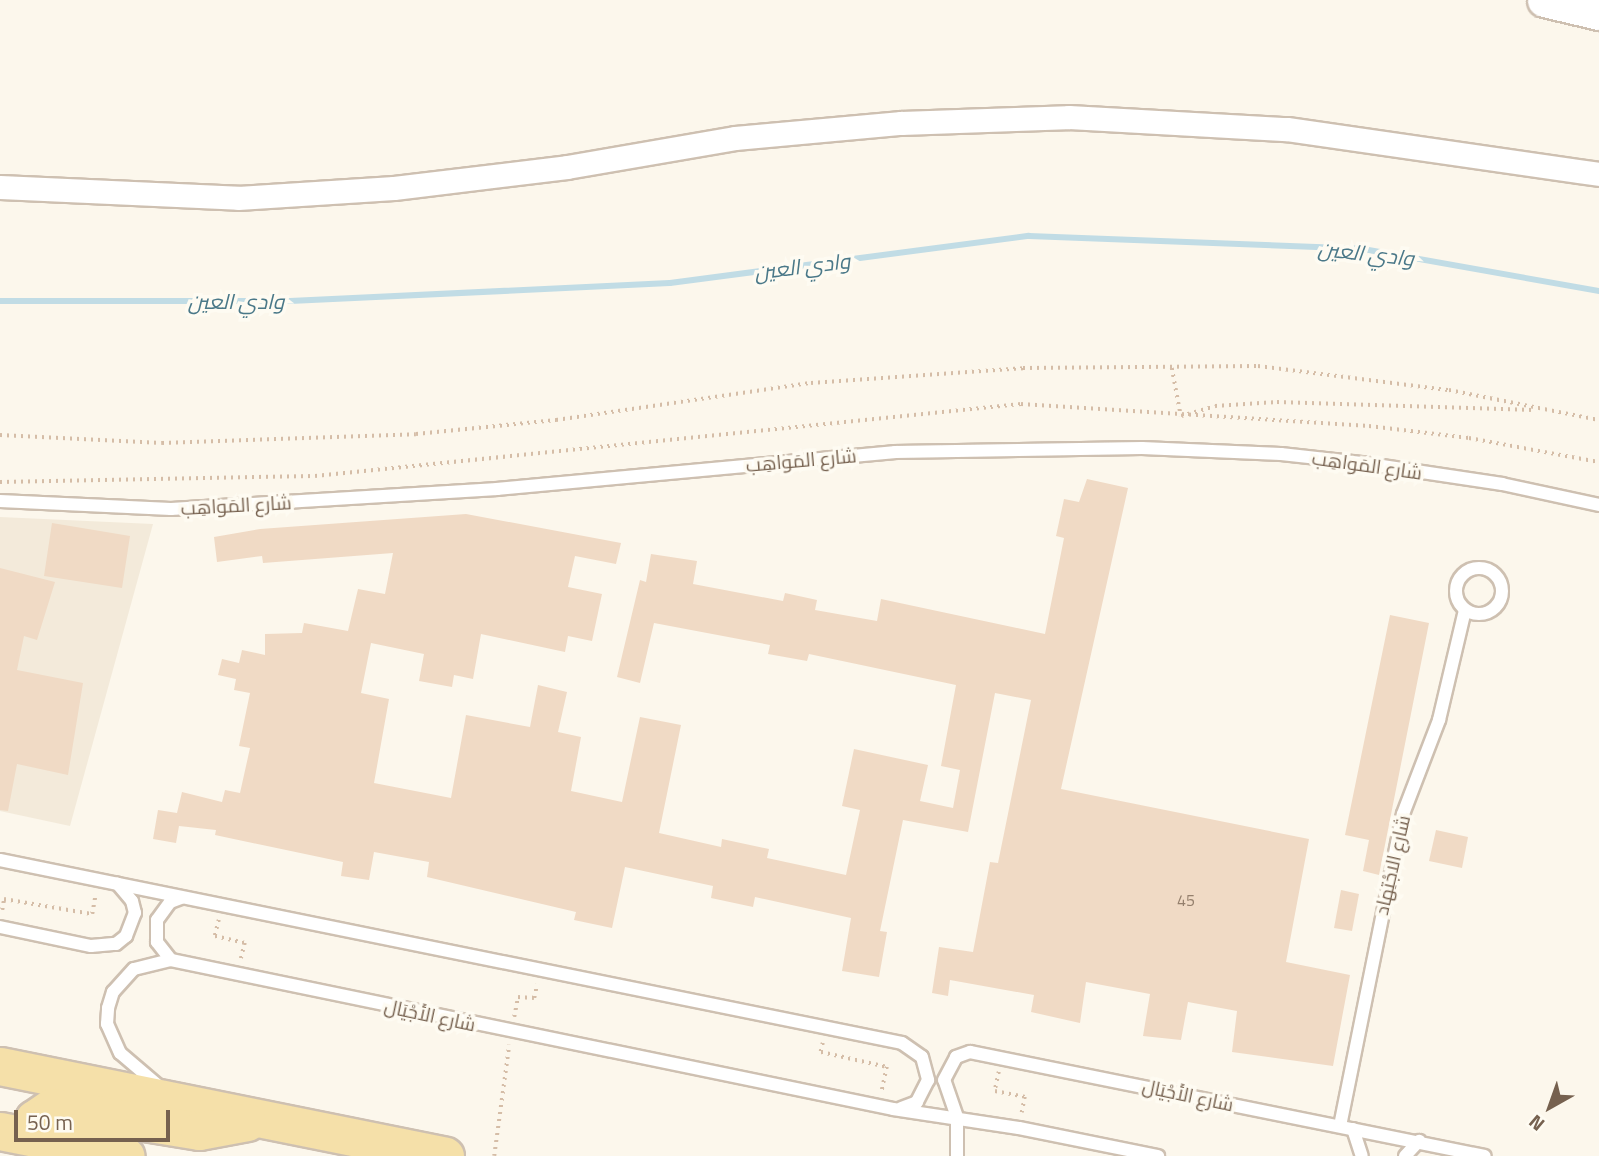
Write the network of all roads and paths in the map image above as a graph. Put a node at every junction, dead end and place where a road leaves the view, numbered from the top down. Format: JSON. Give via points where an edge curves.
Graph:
{"nodes":[{"id":1,"x":1544,"y":0,"type":"edge"},
{"id":2,"x":1599,"y":13,"type":"edge"},
{"id":3,"x":1599,"y":174,"type":"edge"},
{"id":4,"x":0,"y":187,"type":"edge"},
{"id":5,"x":1172,"y":368,"type":"junction"},
{"id":6,"x":1549,"y":411,"type":"junction"},
{"id":7,"x":1599,"y":420,"type":"edge"},
{"id":8,"x":0,"y":435,"type":"edge"},
{"id":9,"x":0,"y":501,"type":"edge"},
{"id":10,"x":1599,"y":505,"type":"edge"},
{"id":11,"x":1465,"y":610,"type":"dead end"},
{"id":12,"x":0,"y":860,"type":"edge"},
{"id":13,"x":98,"y":879,"type":"junction"},
{"id":14,"x":116,"y":883,"type":"junction"},
{"id":15,"x":181,"y":898,"type":"junction"},
{"id":16,"x":223,"y":906,"type":"junction"},
{"id":17,"x":0,"y":919,"type":"edge"},
{"id":18,"x":0,"y":927,"type":"edge"},
{"id":19,"x":171,"y":960,"type":"junction"},
{"id":20,"x":541,"y":968,"type":"junction"},
{"id":21,"x":237,"y":974,"type":"junction"},
{"id":22,"x":826,"y":1027,"type":"junction"},
{"id":23,"x":511,"y":1032,"type":"junction"},
{"id":24,"x":1002,"y":1056,"type":"junction"},
{"id":25,"x":0,"y":1066,"type":"edge"},
{"id":26,"x":177,"y":1100,"type":"junction"},
{"id":27,"x":878,"y":1106,"type":"junction"},
{"id":28,"x":893,"y":1109,"type":"junction"},
{"id":29,"x":957,"y":1117,"type":"junction"},
{"id":30,"x":257,"y":1118,"type":"junction"},
{"id":31,"x":1019,"y":1128,"type":"junction"},
{"id":32,"x":1347,"y":1128,"type":"junction"},
{"id":33,"x":16,"y":1134,"type":"edge"},
{"id":34,"x":1419,"y":1141,"type":"junction"},
{"id":35,"x":126,"y":1156,"type":"edge"},
{"id":36,"x":445,"y":1156,"type":"edge"},
{"id":37,"x":494,"y":1156,"type":"edge"},
{"id":38,"x":957,"y":1156,"type":"edge"},
{"id":39,"x":1158,"y":1156,"type":"edge"},
{"id":40,"x":1362,"y":1156,"type":"edge"},
{"id":41,"x":1405,"y":1156,"type":"edge"},
{"id":42,"x":1485,"y":1156,"type":"edge"}],
"edges":[{"from":1,"to":2,"type":"street"},
{"from":3,"to":4,"type":"street","via":[[1287,129],[1069,117],[901,124],[735,138],[566,167],[368,190],[238,198]]},
{"from":5,"to":6,"type":"path","via":[[1258,366],[1336,374],[1449,390]]},
{"from":5,"to":6,"type":"path","via":[[1181,416],[1215,406],[1277,402]]},
{"from":5,"to":8,"type":"path","via":[[893,374],[416,434],[162,443]]},
{"from":6,"to":7,"type":"path"},
{"from":9,"to":10,"type":"lane","name":"شارع المَواهِب","via":[[171,509],[497,489],[895,452],[1142,448],[1268,453],[1362,463],[1502,484]]},
{"from":11,"to":32,"type":"lane","name":"شارع الاجْتِهاد","via":[[1439,720],[1403,814]]},
{"from":12,"to":13,"type":"lane"},
{"from":13,"to":14,"type":"lane"},
{"from":13,"to":17,"type":"path","via":[[92,914],[4,899]]},
{"from":14,"to":15,"type":"lane"},
{"from":14,"to":18,"type":"lane","via":[[126,890],[135,913],[126,936],[116,944],[91,946]]},
{"from":15,"to":16,"type":"lane"},
{"from":15,"to":19,"type":"lane","via":[[162,910],[155,931],[162,953]]},
{"from":16,"to":20,"type":"lane"},
{"from":16,"to":21,"type":"path","via":[[215,936],[245,943]]},
{"from":19,"to":21,"type":"lane","name":"شارع الأَجْيَال"},
{"from":19,"to":26,"type":"lane","name":"شارع الأَجْيَال","via":[[149,962],[122,979],[113,992],[107,1024],[120,1053]]},
{"from":20,"to":22,"type":"lane"},
{"from":20,"to":23,"type":"path","via":[[534,998],[517,997]]},
{"from":21,"to":23,"type":"lane","name":"شارع الأَجْيَال"},
{"from":22,"to":27,"type":"path","via":[[821,1052],[887,1067]]},
{"from":22,"to":28,"type":"lane","via":[[902,1043],[922,1056],[928,1080],[924,1092],[916,1102]]},
{"from":23,"to":27,"type":"lane","name":"شارع الأَجْيَال"},
{"from":23,"to":37,"type":"path"},
{"from":24,"to":29,"type":"lane","name":"شارع الأَجْيَال","via":[[970,1052],[956,1057],[947,1068],[944,1090]]},
{"from":24,"to":31,"type":"path","via":[[995,1091],[1025,1097]]},
{"from":24,"to":32,"type":"lane","name":"شارع الأَجْيَال"},
{"from":25,"to":26,"type":"main road"},
{"from":26,"to":30,"type":"main road"},
{"from":27,"to":28,"type":"lane","name":"شارع الأَجْيَال"},
{"from":28,"to":29,"type":"lane","name":"شارع الأَجْيَال"},
{"from":29,"to":31,"type":"lane","name":"شارع الأَجْيَال"},
{"from":29,"to":38,"type":"lane","name":"شارع الأَجْيَال"},
{"from":30,"to":33,"type":"main road","via":[[199,1131],[52,1107],[38,1112]]},
{"from":30,"to":36,"type":"main road"},
{"from":31,"to":39,"type":"lane","name":"شارع الأَجْيَال"},
{"from":32,"to":34,"type":"lane","name":"شارع الأَجْيَال"},
{"from":32,"to":40,"type":"lane"},
{"from":33,"to":35,"type":"main road"},
{"from":34,"to":41,"type":"lane"},
{"from":34,"to":42,"type":"lane","name":"شارع الأَجْيَال"}]}
